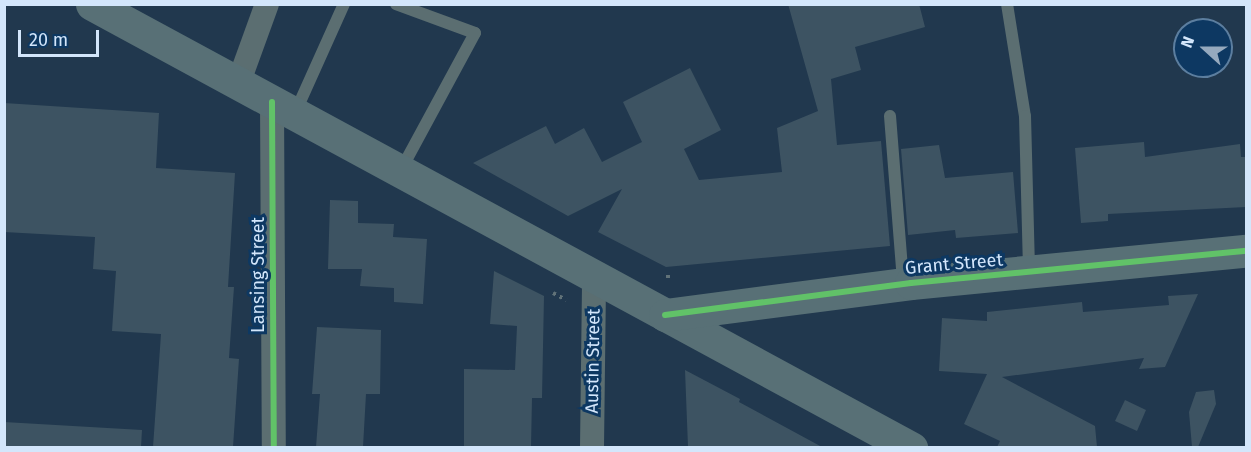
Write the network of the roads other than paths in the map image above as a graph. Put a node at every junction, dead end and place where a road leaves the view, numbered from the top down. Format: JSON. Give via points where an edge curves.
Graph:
{"nodes":[{"id":1,"x":92,"y":4,"type":"edge"},
{"id":2,"x":267,"y":4,"type":"edge"},
{"id":3,"x":344,"y":4,"type":"edge"},
{"id":4,"x":396,"y":4,"type":"edge"},
{"id":5,"x":1007,"y":4,"type":"edge"},
{"id":6,"x":237,"y":84,"type":"junction"},
{"id":7,"x":283,"y":108,"type":"junction"},
{"id":8,"x":890,"y":116,"type":"dead end"},
{"id":9,"x":400,"y":171,"type":"junction"},
{"id":10,"x":1246,"y":251,"type":"edge"},
{"id":11,"x":1029,"y":272,"type":"junction"},
{"id":12,"x":594,"y":275,"type":"junction"},
{"id":13,"x":903,"y":284,"type":"junction"},
{"id":14,"x":665,"y":315,"type":"junction"},
{"id":15,"x":274,"y":447,"type":"edge"},
{"id":16,"x":592,"y":447,"type":"edge"},
{"id":17,"x":911,"y":447,"type":"edge"}],
"edges":[{"from":1,"to":6,"type":"main road"},
{"from":2,"to":6,"type":"street"},
{"from":3,"to":7,"type":"lane"},
{"from":4,"to":9,"type":"lane","via":[[475,33]]},
{"from":5,"to":11,"type":"lane","via":[[1025,116]]},
{"from":6,"to":7,"type":"main road"},
{"from":7,"to":9,"type":"main road"},
{"from":7,"to":15,"type":"street","name":"Lansing Street"},
{"from":8,"to":13,"type":"lane"},
{"from":9,"to":12,"type":"main road"},
{"from":10,"to":11,"type":"main road","name":"Grant Street"},
{"from":11,"to":13,"type":"main road","name":"Grant Street"},
{"from":12,"to":14,"type":"main road"},
{"from":12,"to":16,"type":"street","name":"Austin Street"},
{"from":13,"to":14,"type":"main road","name":"Grant Street"},
{"from":14,"to":17,"type":"main road"}]}
